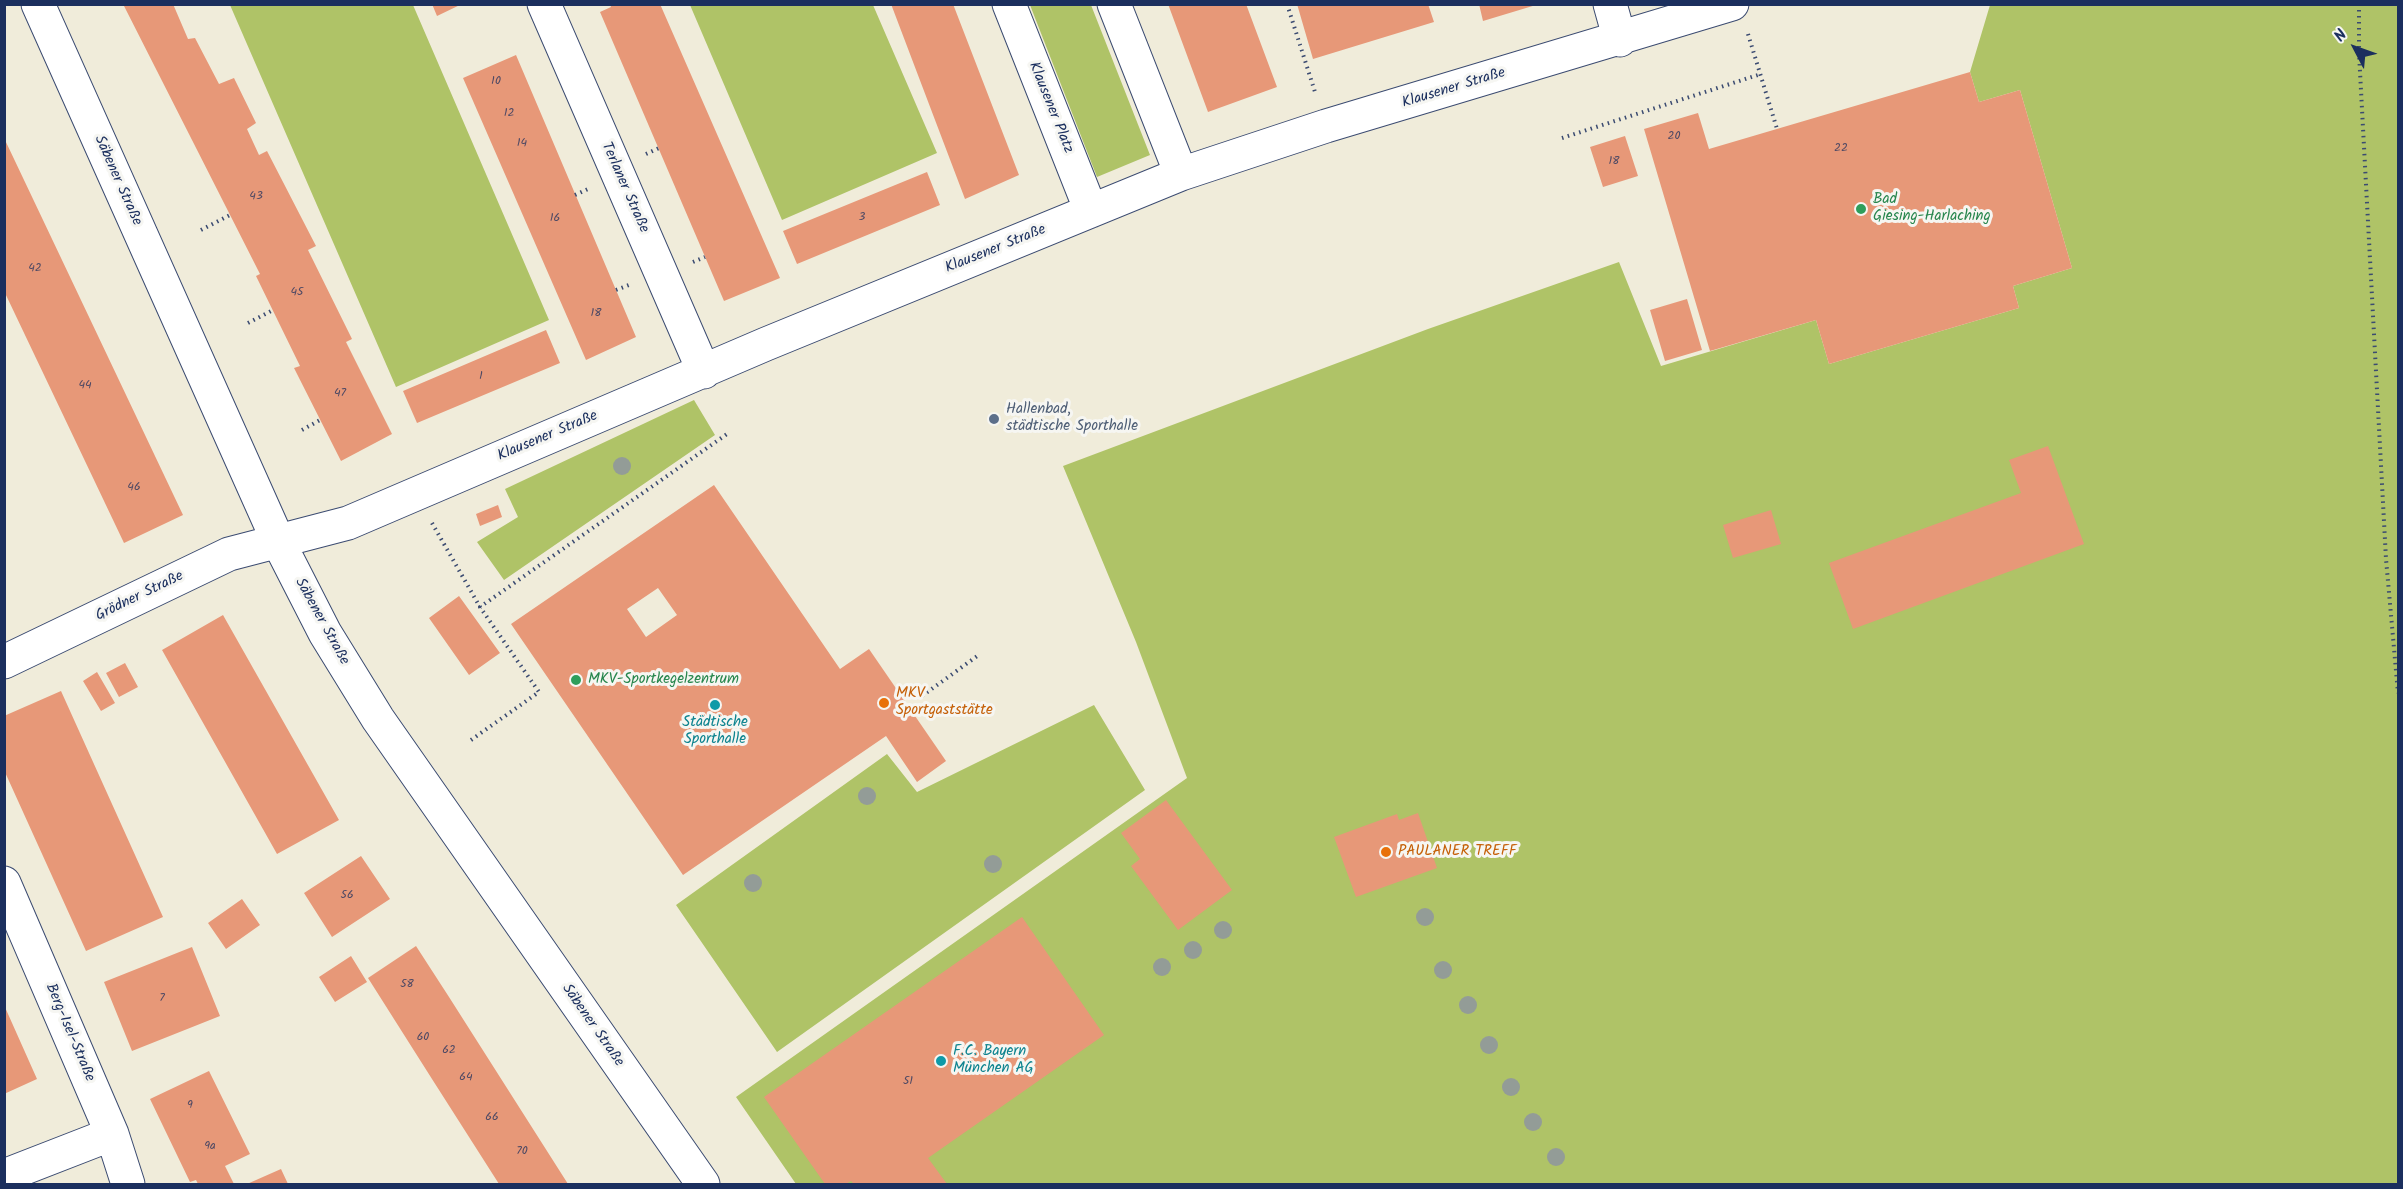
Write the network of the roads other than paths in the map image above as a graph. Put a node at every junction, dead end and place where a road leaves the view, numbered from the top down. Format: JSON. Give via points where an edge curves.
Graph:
{"nodes":[{"id":1,"x":38,"y":4,"type":"edge"},
{"id":2,"x":544,"y":4,"type":"edge"},
{"id":3,"x":1009,"y":4,"type":"edge"},
{"id":4,"x":1114,"y":4,"type":"edge"},
{"id":5,"x":1610,"y":4,"type":"edge"},
{"id":6,"x":1738,"y":14,"type":"edge"},
{"id":7,"x":1620,"y":40,"type":"junction"},
{"id":8,"x":1181,"y":174,"type":"junction"},
{"id":9,"x":1091,"y":211,"type":"junction"},
{"id":10,"x":704,"y":372,"type":"junction"},
{"id":11,"x":278,"y":541,"type":"junction"},
{"id":12,"x":4,"y":662,"type":"edge"},
{"id":13,"x":4,"y":883,"type":"edge"},
{"id":14,"x":112,"y":1134,"type":"junction"},
{"id":15,"x":4,"y":1176,"type":"edge"},
{"id":16,"x":128,"y":1185,"type":"edge"},
{"id":17,"x":702,"y":1185,"type":"edge"}],
"edges":[{"from":1,"to":11,"type":"street","name":"Säbener Straße"},
{"from":2,"to":10,"type":"street","name":"Terlaner Straße"},
{"from":3,"to":9,"type":"street","name":"Klausener Platz"},
{"from":4,"to":8,"type":"street"},
{"from":5,"to":7,"type":"street"},
{"from":6,"to":7,"type":"street","name":"Klausener Straße"},
{"from":7,"to":8,"type":"street","name":"Klausener Straße","via":[[1326,126]]},
{"from":8,"to":9,"type":"street","name":"Klausener Straße"},
{"from":9,"to":10,"type":"street","name":"Klausener Straße"},
{"from":10,"to":11,"type":"street","name":"Klausener Straße","via":[[348,523]]},
{"from":11,"to":12,"type":"street","name":"Grödner Straße","via":[[229,554]]},
{"from":11,"to":17,"type":"street","name":"Säbener Straße","via":[[325,633],[378,720]]},
{"from":13,"to":14,"type":"street","name":"Berg-Isel-Straße"},
{"from":14,"to":15,"type":"street"},
{"from":14,"to":16,"type":"street","name":"Berg-Isel-Straße"}]}
